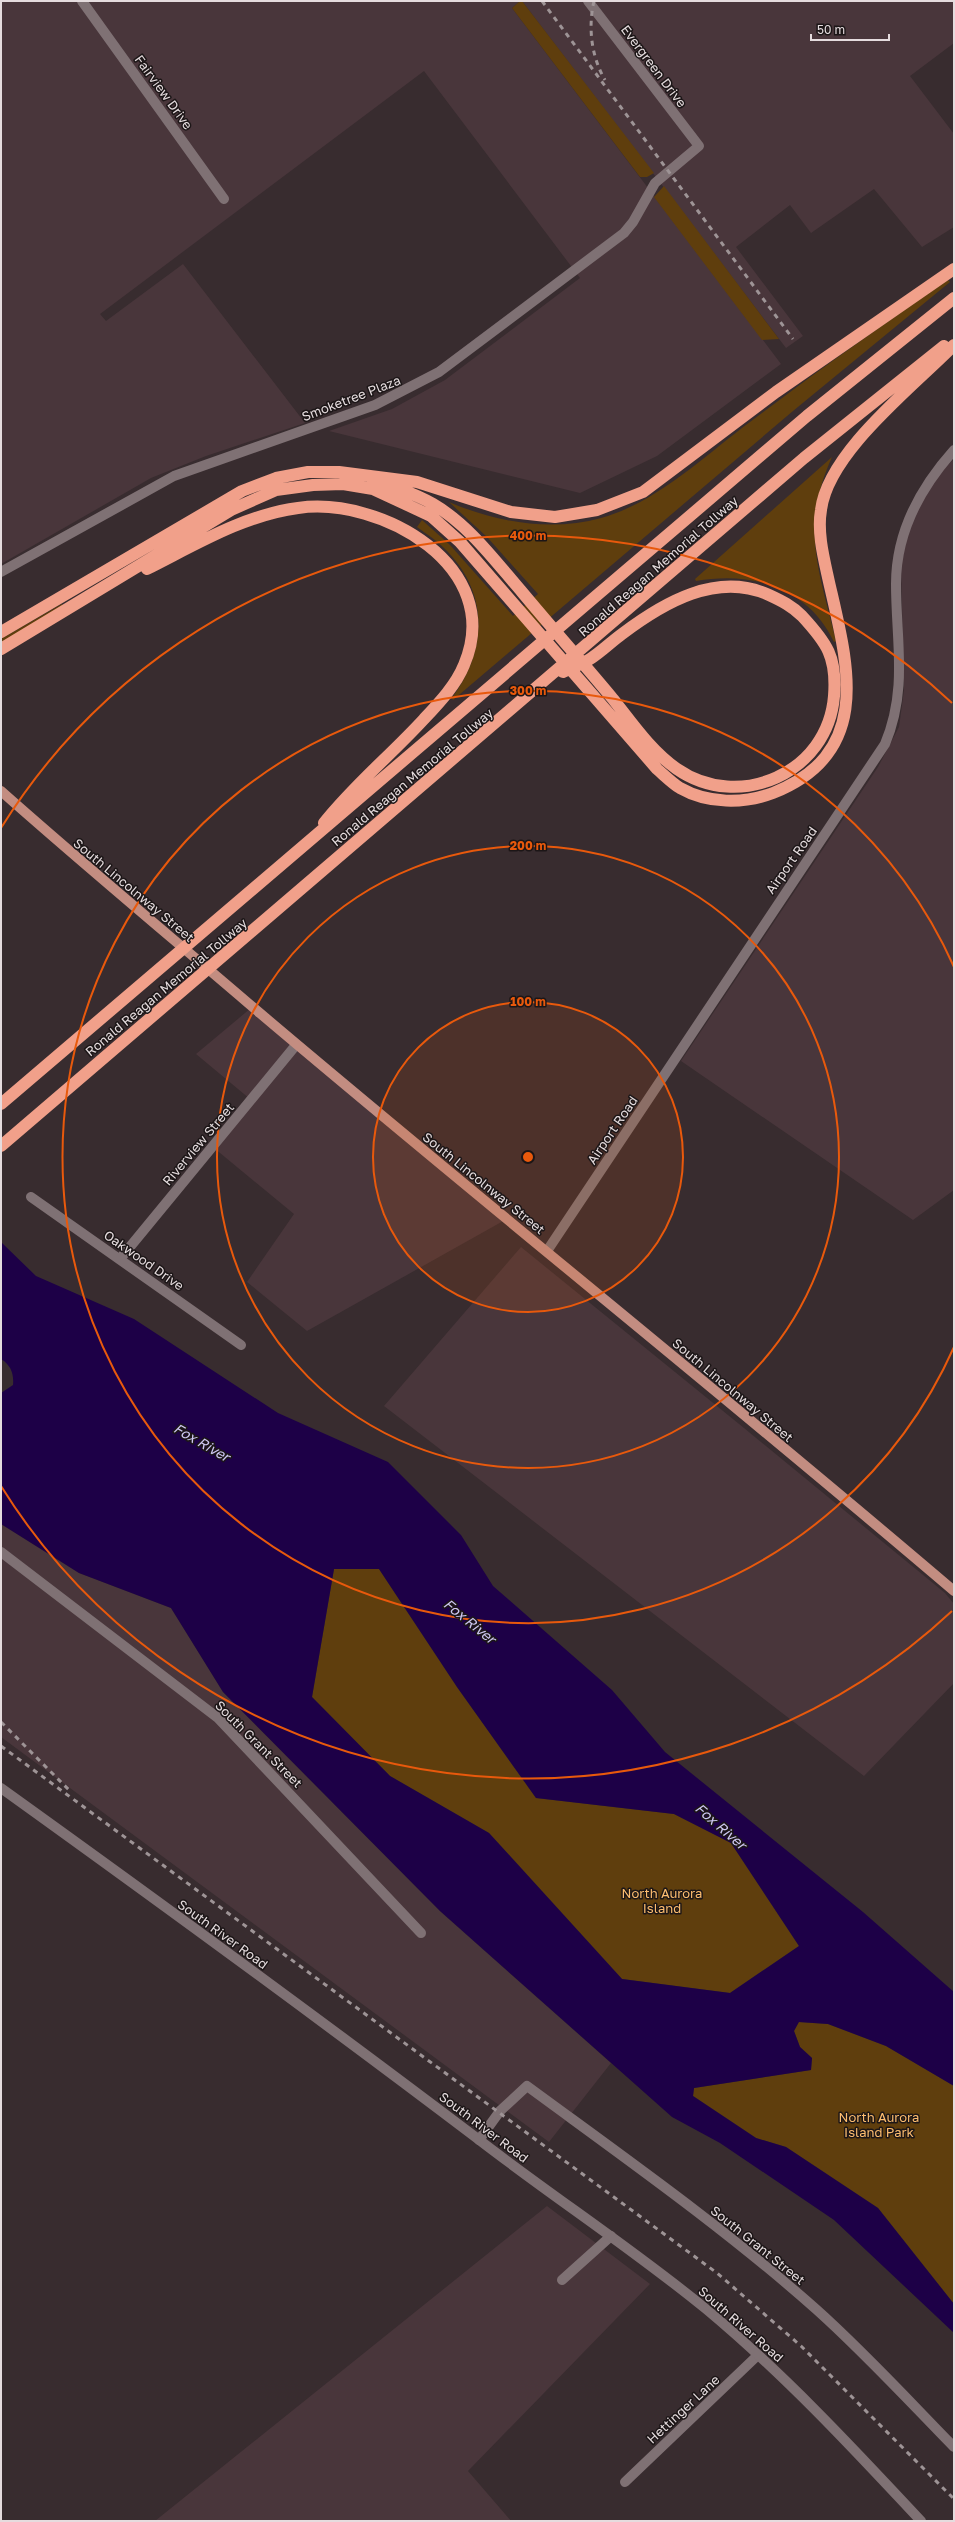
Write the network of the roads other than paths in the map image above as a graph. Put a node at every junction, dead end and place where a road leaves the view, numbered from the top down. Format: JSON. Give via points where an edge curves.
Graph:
{"nodes":[{"id":1,"x":82,"y":1,"type":"edge"},
{"id":2,"x":588,"y":1,"type":"edge"},
{"id":3,"x":699,"y":146,"type":"joint"},
{"id":4,"x":224,"y":199,"type":"dead end"},
{"id":5,"x":954,"y":269,"type":"edge"},
{"id":6,"x":954,"y":298,"type":"edge"},
{"id":7,"x":954,"y":338,"type":"edge"},
{"id":8,"x":954,"y":345,"type":"edge"},
{"id":9,"x":954,"y":450,"type":"edge"},
{"id":10,"x":339,"y":472,"type":"junction"},
{"id":11,"x":1,"y":572,"type":"edge"},
{"id":12,"x":64,"y":611,"type":"junction"},
{"id":13,"x":1,"y":632,"type":"edge"},
{"id":14,"x":1,"y":649,"type":"edge"},
{"id":15,"x":546,"y":681,"type":"junction"},
{"id":16,"x":1,"y":791,"type":"edge"},
{"id":17,"x":306,"y":845,"type":"junction"},
{"id":18,"x":296,"y":1045,"type":"junction"},
{"id":19,"x":1,"y":1104,"type":"edge"},
{"id":20,"x":1,"y":1146,"type":"edge"},
{"id":21,"x":31,"y":1197,"type":"dead end"},
{"id":22,"x":547,"y":1251,"type":"junction"},
{"id":23,"x":120,"y":1258,"type":"junction"},
{"id":24,"x":241,"y":1345,"type":"dead end"},
{"id":25,"x":1,"y":1552,"type":"edge"},
{"id":26,"x":954,"y":1590,"type":"edge"},
{"id":27,"x":1,"y":1788,"type":"edge"},
{"id":28,"x":421,"y":1933,"type":"dead end"},
{"id":29,"x":479,"y":2140,"type":"junction"},
{"id":30,"x":611,"y":2236,"type":"junction"},
{"id":31,"x":562,"y":2280,"type":"dead end"},
{"id":32,"x":758,"y":2355,"type":"junction"},
{"id":33,"x":954,"y":2447,"type":"edge"},
{"id":34,"x":625,"y":2482,"type":"dead end"},
{"id":35,"x":921,"y":2521,"type":"edge"}],
"edges":[{"from":1,"to":4,"type":"street","name":"Fairview Drive"},
{"from":2,"to":3,"type":"street","name":"Evergreen Drive"},
{"from":3,"to":11,"type":"street","name":"Smoketree Plaza","via":[[655,183],[633,222],[615,242],[434,375],[375,405],[174,476]]},
{"from":5,"to":10,"type":"highway","via":[[776,392],[643,492],[597,510],[555,517],[511,512],[417,482]]},
{"from":6,"to":17,"type":"highway","name":"Ronald Reagan Memorial Tollway","via":[[807,416]]},
{"from":7,"to":15,"type":"highway","name":"Ronald Reagan Memorial Tollway","via":[[804,458]]},
{"from":8,"to":12,"type":"highway","via":[[856,442],[832,474],[820,510],[822,549],[848,679],[846,711],[835,744],[817,766],[792,785],[763,797],[737,801],[710,799],[681,788],[657,769],[460,542],[431,516],[373,489],[343,484],[276,490],[231,510]]},
{"from":9,"to":22,"type":"street","name":"Airport Road","via":[[918,498],[901,544],[896,583],[900,666],[898,700],[885,744]]},
{"from":10,"to":13,"type":"highway","via":[[308,472],[276,478],[242,491]]},
{"from":10,"to":15,"type":"highway","via":[[407,491],[434,505],[479,542],[540,613],[596,679],[656,751],[677,769],[702,783],[731,788],[768,782],[794,768],[816,747],[828,723],[834,698],[835,670],[825,640],[793,606],[757,590],[726,586],[701,590],[655,611],[591,658]]},
{"from":12,"to":14,"type":"highway"},
{"from":12,"to":17,"type":"highway","via":[[247,521],[272,512],[300,507],[356,511],[410,533],[439,553],[462,584],[471,612],[471,643],[464,665],[438,704],[396,750],[344,798]]},
{"from":15,"to":20,"type":"highway","name":"Ronald Reagan Memorial Tollway"},
{"from":16,"to":18,"type":"main road","name":"South Lincolnway Street"},
{"from":17,"to":19,"type":"highway","name":"Ronald Reagan Memorial Tollway"},
{"from":18,"to":22,"type":"main road","name":"South Lincolnway Street"},
{"from":18,"to":23,"type":"street","name":"Riverview Street"},
{"from":21,"to":23,"type":"street","name":"Oakwood Drive"},
{"from":22,"to":26,"type":"main road","name":"South Lincolnway Street"},
{"from":23,"to":24,"type":"street","name":"Oakwood Drive"},
{"from":25,"to":28,"type":"street","name":"South Grant Street","via":[[218,1718]]},
{"from":27,"to":29,"type":"street","name":"South River Road"},
{"from":29,"to":30,"type":"street","name":"South River Road"},
{"from":29,"to":33,"type":"street","name":"South Grant Street","via":[[500,2111],[527,2086],[720,2230],[789,2286],[847,2338]]},
{"from":30,"to":31,"type":"street"},
{"from":30,"to":32,"type":"street","name":"South River Road","via":[[708,2311]]},
{"from":32,"to":34,"type":"street","name":"Hettinger Lane"},
{"from":32,"to":35,"type":"street","name":"South River Road","via":[[828,2420]]}]}
